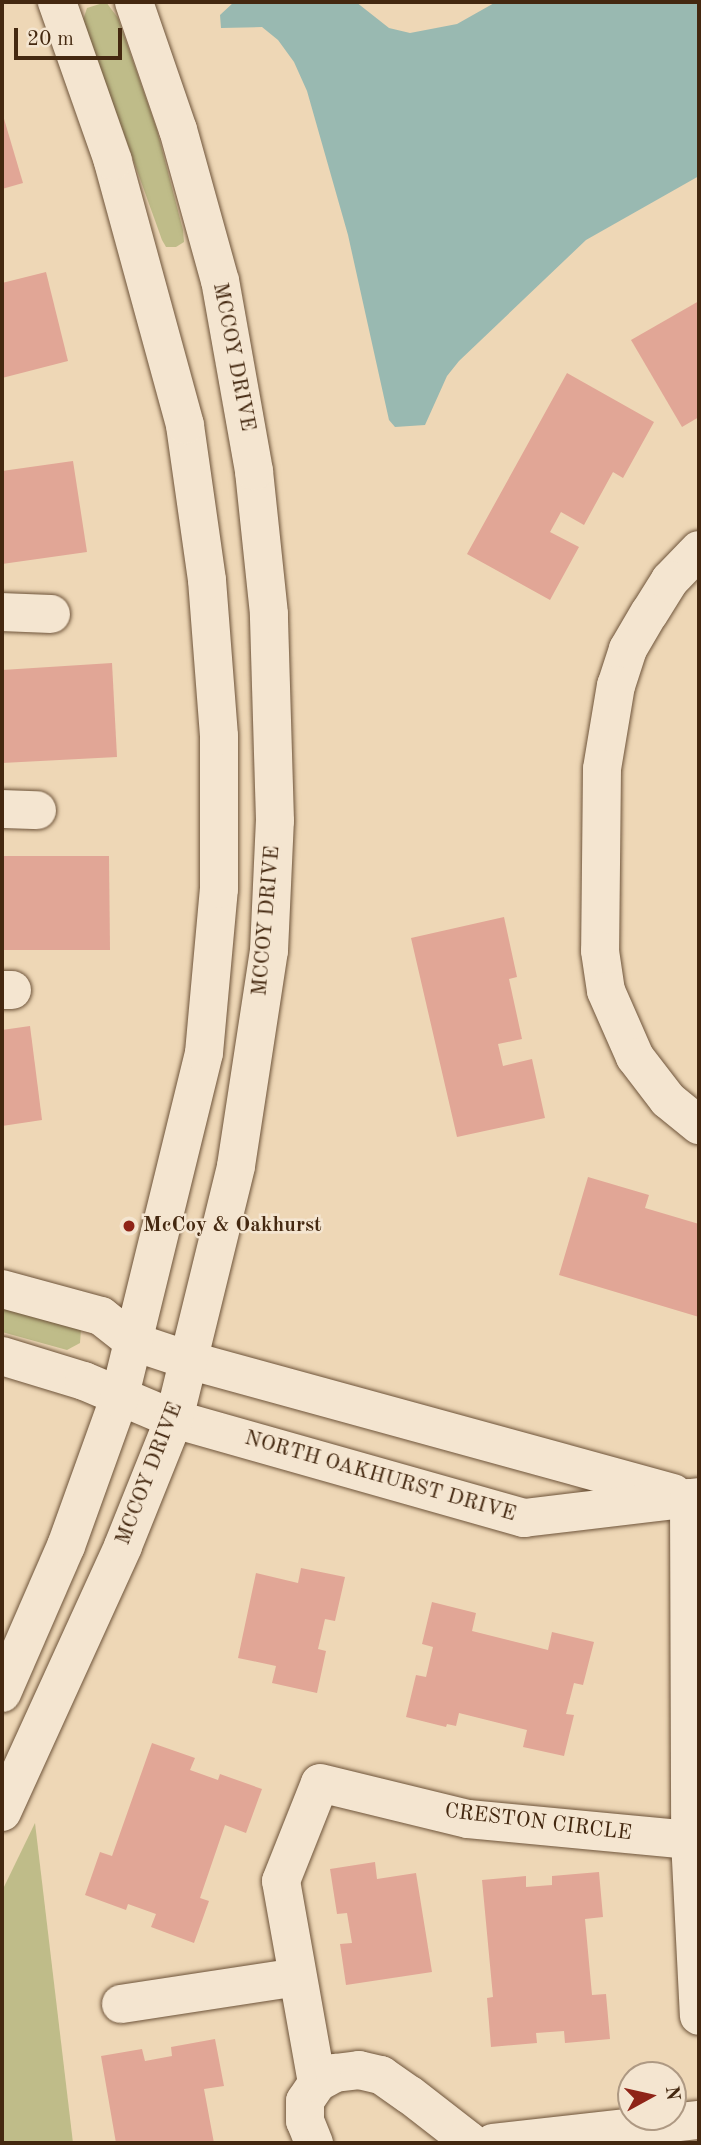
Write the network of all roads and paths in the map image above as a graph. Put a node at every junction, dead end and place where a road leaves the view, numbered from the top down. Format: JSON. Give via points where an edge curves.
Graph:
{"nodes":[{"id":1,"x":57,"y":2,"type":"edge"},
{"id":2,"x":134,"y":2,"type":"edge"},
{"id":3,"x":699,"y":550,"type":"edge"},
{"id":4,"x":2,"y":612,"type":"edge"},
{"id":5,"x":51,"y":614,"type":"dead end"},
{"id":6,"x":699,"y":1125,"type":"edge"},
{"id":7,"x":2,"y":1289,"type":"edge"},
{"id":8,"x":134,"y":1342,"type":"junction"},
{"id":9,"x":2,"y":1356,"type":"edge"},
{"id":10,"x":188,"y":1360,"type":"junction"},
{"id":11,"x":119,"y":1399,"type":"junction"},
{"id":12,"x":174,"y":1419,"type":"junction"},
{"id":13,"x":694,"y":1498,"type":"edge"},
{"id":14,"x":2,"y":1693,"type":"edge"},
{"id":15,"x":2,"y":1812,"type":"edge"},
{"id":16,"x":690,"y":1840,"type":"junction"},
{"id":17,"x":297,"y":1977,"type":"junction"},
{"id":18,"x":121,"y":2004,"type":"dead end"},
{"id":19,"x":699,"y":2016,"type":"edge"},
{"id":20,"x":317,"y":2083,"type":"junction"},
{"id":21,"x":699,"y":2120,"type":"edge"},
{"id":22,"x":314,"y":2143,"type":"edge"},
{"id":23,"x":474,"y":2143,"type":"edge"}],
"edges":[{"from":1,"to":8,"type":"street","via":[[113,162],[185,425],[207,580],[219,736],[219,889],[204,1053]]},
{"from":2,"to":10,"type":"street","name":"MCCOY DRIVE","via":[[178,130],[220,281],[254,471],[269,614],[275,821],[269,951],[236,1166]]},
{"from":3,"to":6,"type":"street","via":[[670,580],[649,613],[628,649],[617,685],[602,769],[600,951],[616,1022],[635,1057],[668,1100]]},
{"from":4,"to":5,"type":"street"},
{"from":7,"to":8,"type":"street","via":[[101,1317]]},
{"from":8,"to":10,"type":"street"},
{"from":8,"to":11,"type":"street"},
{"from":9,"to":11,"type":"street","name":"NORTH OAKHURST DRIVE","via":[[84,1381]]},
{"from":10,"to":12,"type":"street","name":"MCCOY DRIVE"},
{"from":10,"to":13,"type":"street"},
{"from":11,"to":12,"type":"street","name":"NORTH OAKHURST DRIVE"},
{"from":11,"to":14,"type":"street","via":[[66,1546]]},
{"from":12,"to":13,"type":"street","name":"NORTH OAKHURST DRIVE","via":[[524,1518]]},
{"from":12,"to":15,"type":"street","name":"MCCOY DRIVE","via":[[123,1546]]},
{"from":13,"to":16,"type":"street"},
{"from":16,"to":17,"type":"street","name":"CRESTON CIRCLE","via":[[468,1819],[320,1783],[281,1881]]},
{"from":16,"to":19,"type":"street"},
{"from":17,"to":18,"type":"street"},
{"from":17,"to":20,"type":"street","name":"CRESTON CIRCLE"},
{"from":20,"to":22,"type":"street","via":[[305,2101],[305,2121]]},
{"from":20,"to":23,"type":"street","via":[[335,2073],[359,2070],[381,2075]]},
{"from":21,"to":23,"type":"street"}]}
